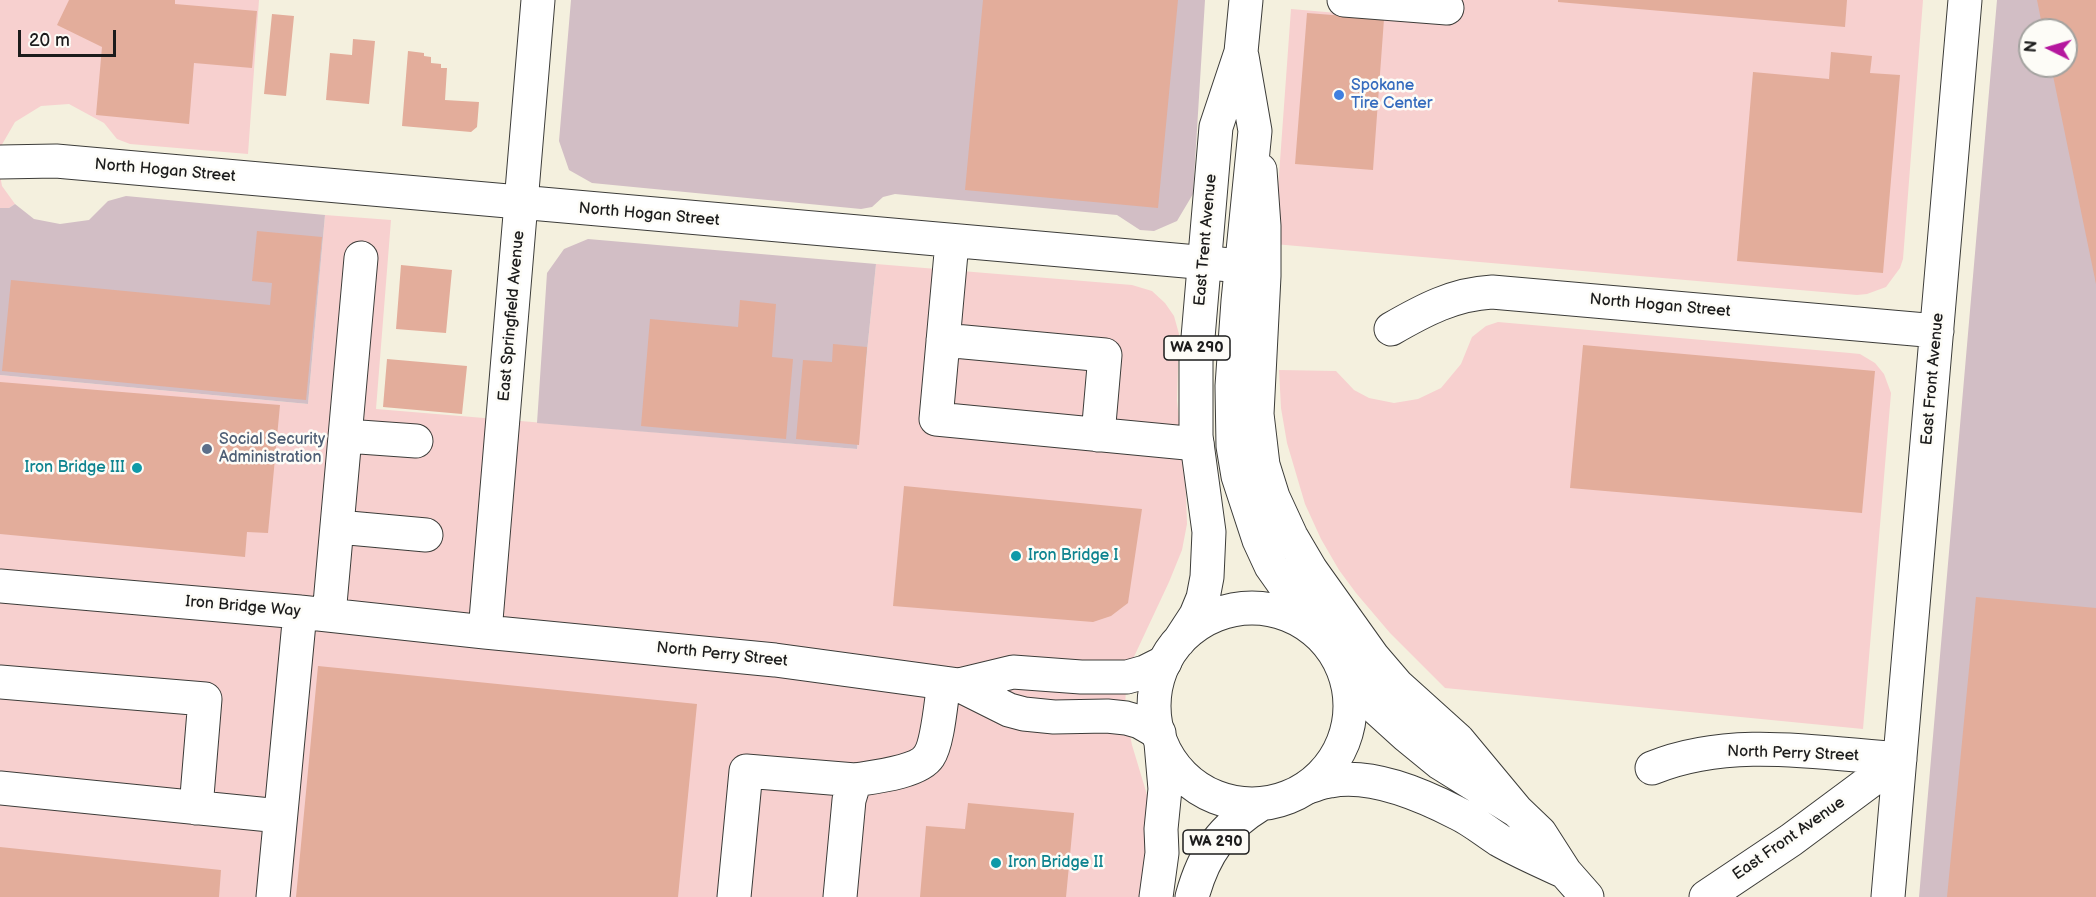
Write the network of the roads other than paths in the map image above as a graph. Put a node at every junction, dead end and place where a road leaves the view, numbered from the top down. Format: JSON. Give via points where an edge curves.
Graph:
{"nodes":[{"id":1,"x":538,"y":0,"type":"edge"},
{"id":2,"x":1246,"y":0,"type":"edge"},
{"id":3,"x":1344,"y":0,"type":"edge"},
{"id":4,"x":1965,"y":0,"type":"edge"},
{"id":5,"x":1447,"y":8,"type":"dead end"},
{"id":6,"x":1241,"y":52,"type":"junction"},
{"id":7,"x":1255,"y":131,"type":"junction"},
{"id":8,"x":0,"y":162,"type":"edge"},
{"id":9,"x":521,"y":204,"type":"junction"},
{"id":10,"x":952,"y":242,"type":"junction"},
{"id":11,"x":361,"y":258,"type":"dead end"},
{"id":12,"x":1203,"y":263,"type":"junction"},
{"id":13,"x":1242,"y":266,"type":"junction"},
{"id":14,"x":1391,"y":329,"type":"dead end"},
{"id":15,"x":1937,"y":331,"type":"junction"},
{"id":16,"x":943,"y":340,"type":"junction"},
{"id":17,"x":1098,"y":435,"type":"junction"},
{"id":18,"x":346,"y":436,"type":"junction"},
{"id":19,"x":416,"y":441,"type":"dead end"},
{"id":20,"x":1197,"y":444,"type":"junction"},
{"id":21,"x":338,"y":527,"type":"junction"},
{"id":22,"x":426,"y":535,"type":"dead end"},
{"id":23,"x":0,"y":586,"type":"edge"},
{"id":24,"x":315,"y":614,"type":"junction"},
{"id":25,"x":1316,"y":631,"type":"junction"},
{"id":26,"x":485,"y":632,"type":"junction"},
{"id":27,"x":1172,"y":652,"type":"junction"},
{"id":28,"x":1344,"y":670,"type":"junction"},
{"id":29,"x":0,"y":682,"type":"edge"},
{"id":30,"x":952,"y":684,"type":"junction"},
{"id":31,"x":1160,"y":736,"type":"junction"},
{"id":32,"x":1900,"y":759,"type":"junction"},
{"id":33,"x":1652,"y":768,"type":"dead end"},
{"id":34,"x":855,"y":780,"type":"junction"},
{"id":35,"x":1308,"y":787,"type":"junction"},
{"id":36,"x":0,"y":788,"type":"edge"},
{"id":37,"x":1261,"y":804,"type":"junction"},
{"id":38,"x":196,"y":808,"type":"junction"},
{"id":39,"x":1517,"y":811,"type":"junction"},
{"id":40,"x":280,"y":816,"type":"junction"},
{"id":41,"x":1565,"y":872,"type":"junction"},
{"id":42,"x":273,"y":897,"type":"edge"},
{"id":43,"x":734,"y":897,"type":"edge"},
{"id":44,"x":840,"y":897,"type":"edge"},
{"id":45,"x":1156,"y":897,"type":"edge"},
{"id":46,"x":1192,"y":897,"type":"edge"},
{"id":47,"x":1587,"y":897,"type":"edge"},
{"id":48,"x":1706,"y":897,"type":"edge"},
{"id":49,"x":1888,"y":897,"type":"edge"}],
"edges":[{"from":1,"to":9,"type":"street","name":"East Springfield Avenue"},
{"from":2,"to":6,"type":"street","name":"East Trent Avenue","number":"WA 290"},
{"from":3,"to":5,"type":"street"},
{"from":4,"to":15,"type":"street","name":"East Front Avenue"},
{"from":6,"to":7,"type":"street","name":"East Trent Avenue","number":"WA 290"},
{"from":6,"to":12,"type":"street","name":"East Trent Avenue","number":"WA 290","via":[[1216,127]]},
{"from":7,"to":13,"type":"street","name":"East Trent Avenue","number":"WA 290"},
{"from":7,"to":39,"type":"street","via":[[1264,226],[1257,414],[1263,465],[1273,497],[1306,561],[1373,657],[1458,740]]},
{"from":8,"to":9,"type":"street","name":"North Hogan Street","via":[[56,161]]},
{"from":9,"to":10,"type":"street","name":"North Hogan Street"},
{"from":9,"to":26,"type":"street","name":"East Springfield Avenue"},
{"from":10,"to":12,"type":"street","name":"North Hogan Street"},
{"from":10,"to":16,"type":"street"},
{"from":11,"to":18,"type":"street"},
{"from":12,"to":13,"type":"street","name":"North Hogan Street"},
{"from":12,"to":20,"type":"street","name":"East Trent Avenue","number":"WA 290","via":[[1195,390]]},
{"from":13,"to":25,"type":"street","name":"East Trent Avenue","number":"WA 290","via":[[1232,413],[1238,476],[1271,566]]},
{"from":14,"to":15,"type":"street","name":"North Hogan Street","via":[[1450,299],[1492,292]]},
{"from":15,"to":32,"type":"street","name":"East Front Avenue"},
{"from":16,"to":17,"type":"street","via":[[936,419]]},
{"from":16,"to":17,"type":"street","via":[[1105,355]]},
{"from":17,"to":20,"type":"street"},
{"from":18,"to":19,"type":"street"},
{"from":18,"to":21,"type":"street"},
{"from":20,"to":27,"type":"street","name":"East Trent Avenue","number":"WA 290","via":[[1209,531],[1207,577],[1196,615]]},
{"from":21,"to":22,"type":"street"},
{"from":21,"to":24,"type":"street"},
{"from":23,"to":24,"type":"street","name":"Iron Bridge Way"},
{"from":24,"to":26,"type":"street","name":"Iron Bridge Way"},
{"from":24,"to":40,"type":"street"},
{"from":25,"to":27,"type":"street","via":[[1283,613],[1246,608],[1209,618],[1193,628]]},
{"from":25,"to":28,"type":"street","number":"WA 290"},
{"from":26,"to":30,"type":"street","name":"North Perry Street","via":[[752,657]]},
{"from":27,"to":30,"type":"street","name":"North Perry Street","via":[[1145,672],[1127,677],[1013,672]]},
{"from":27,"to":31,"type":"street","number":"WA 290","via":[[1156,687],[1155,713]]},
{"from":28,"to":35,"type":"street","number":"WA 290","via":[[1350,714],[1346,735],[1324,773]]},
{"from":28,"to":39,"type":"street","via":[[1364,697],[1440,763]]},
{"from":29,"to":38,"type":"street","via":[[205,699]]},
{"from":30,"to":31,"type":"street","name":"North Perry Street","via":[[1024,714],[1126,718],[1140,722]]},
{"from":30,"to":34,"type":"street","via":[[930,756],[920,765]]},
{"from":31,"to":37,"type":"street","via":[[1172,762],[1189,781],[1210,795],[1235,803]]},
{"from":31,"to":45,"type":"street","number":"WA 290","via":[[1165,789]]},
{"from":32,"to":33,"type":"street","name":"North Perry Street","via":[[1718,751],[1689,755]]},
{"from":32,"to":48,"type":"street","name":"East Front Avenue"},
{"from":32,"to":49,"type":"street","name":"East Front Avenue"},
{"from":34,"to":43,"type":"street","via":[[746,771]]},
{"from":34,"to":44,"type":"street","via":[[849,800]]},
{"from":35,"to":37,"type":"street","number":"WA 290","via":[[1285,799]]},
{"from":35,"to":41,"type":"street","via":[[1347,779],[1366,780],[1407,792],[1458,813],[1501,841]]},
{"from":36,"to":38,"type":"street"},
{"from":37,"to":46,"type":"street","number":"WA 290","via":[[1216,842],[1205,859]]},
{"from":38,"to":40,"type":"street"},
{"from":39,"to":41,"type":"street","via":[[1540,833]]},
{"from":40,"to":42,"type":"street"},
{"from":41,"to":47,"type":"street"}]}
